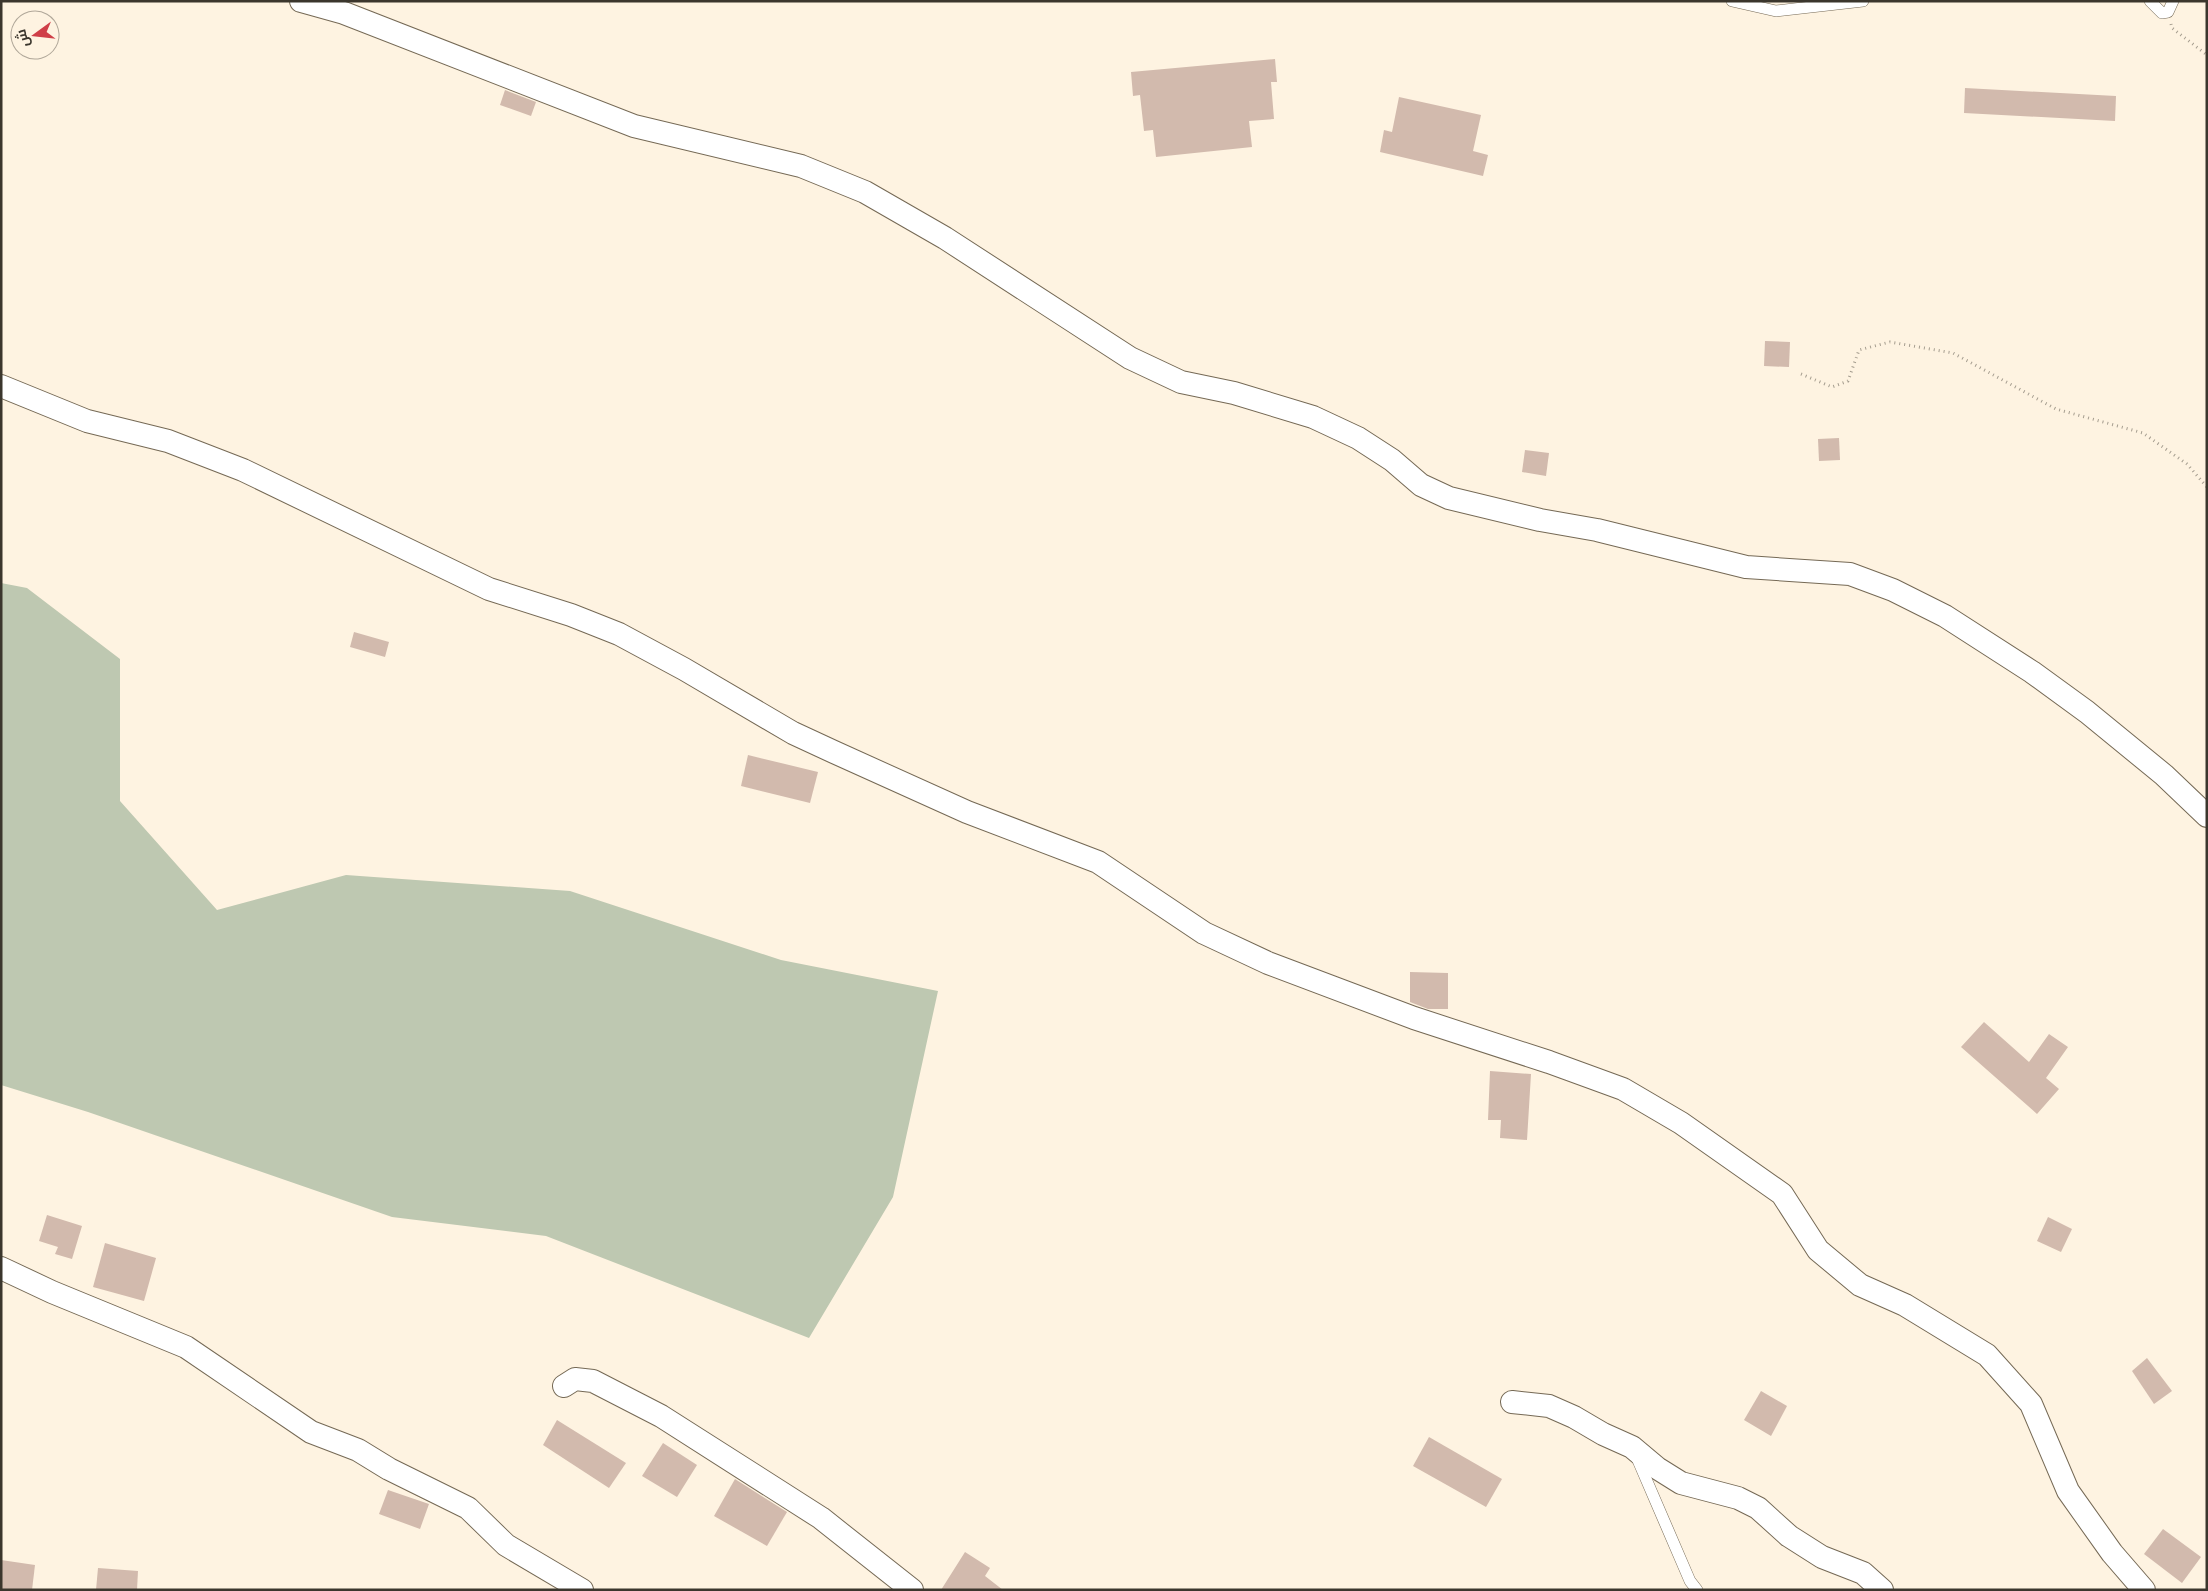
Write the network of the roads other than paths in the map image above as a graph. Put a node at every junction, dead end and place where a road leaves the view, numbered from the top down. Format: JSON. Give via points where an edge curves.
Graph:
{"nodes":[{"id":1,"x":301,"y":1,"type":"edge"},
{"id":2,"x":1732,"y":1,"type":"edge"},
{"id":3,"x":1863,"y":1,"type":"edge"},
{"id":4,"x":2150,"y":1,"type":"edge"},
{"id":5,"x":1743,"y":3,"type":"edge"},
{"id":6,"x":2171,"y":6,"type":"edge"},
{"id":7,"x":1,"y":386,"type":"edge"},
{"id":8,"x":2207,"y":816,"type":"edge"},
{"id":9,"x":1,"y":1268,"type":"edge"},
{"id":10,"x":564,"y":1386,"type":"dead end"},
{"id":11,"x":1512,"y":1402,"type":"dead end"},
{"id":12,"x":1632,"y":1447,"type":"junction"},
{"id":13,"x":582,"y":1590,"type":"edge"},
{"id":14,"x":912,"y":1590,"type":"edge"},
{"id":15,"x":1697,"y":1590,"type":"edge"},
{"id":16,"x":1882,"y":1590,"type":"edge"},
{"id":17,"x":2144,"y":1590,"type":"edge"}],
"edges":[{"from":1,"to":8,"type":"street","via":[[344,13],[634,126],[801,166],[865,192],[944,238],[1130,358],[1181,382],[1234,393],[1313,417],[1358,438],[1392,460],[1421,485],[1449,498],[1746,567],[1850,574],[1893,590],[1945,616],[2071,700],[2164,775]]},
{"from":2,"to":5,"type":"lane"},
{"from":3,"to":5,"type":"lane","via":[[1776,10]]},
{"from":4,"to":6,"type":"lane","via":[[2162,13]]},
{"from":7,"to":17,"type":"street","via":[[87,421],[168,441],[243,470],[489,589],[619,634],[834,752],[967,812],[1098,862],[1204,933],[1268,963],[1414,1018],[1623,1090],[1681,1123],[1782,1194],[1818,1250],[1860,1285],[1905,1304],[1987,1355],[2031,1404],[2068,1491],[2107,1548]]},
{"from":9,"to":13,"type":"street","via":[[186,1347],[311,1432],[358,1450],[468,1508],[506,1545]]},
{"from":10,"to":14,"type":"street","via":[[575,1379],[594,1381],[661,1416],[821,1518]]},
{"from":11,"to":12,"type":"street","via":[[1549,1406]]},
{"from":12,"to":15,"type":"lane","via":[[1690,1582]]},
{"from":12,"to":16,"type":"street","via":[[1681,1483],[1738,1498],[1758,1508],[1789,1536],[1822,1557],[1863,1573]]}]}
